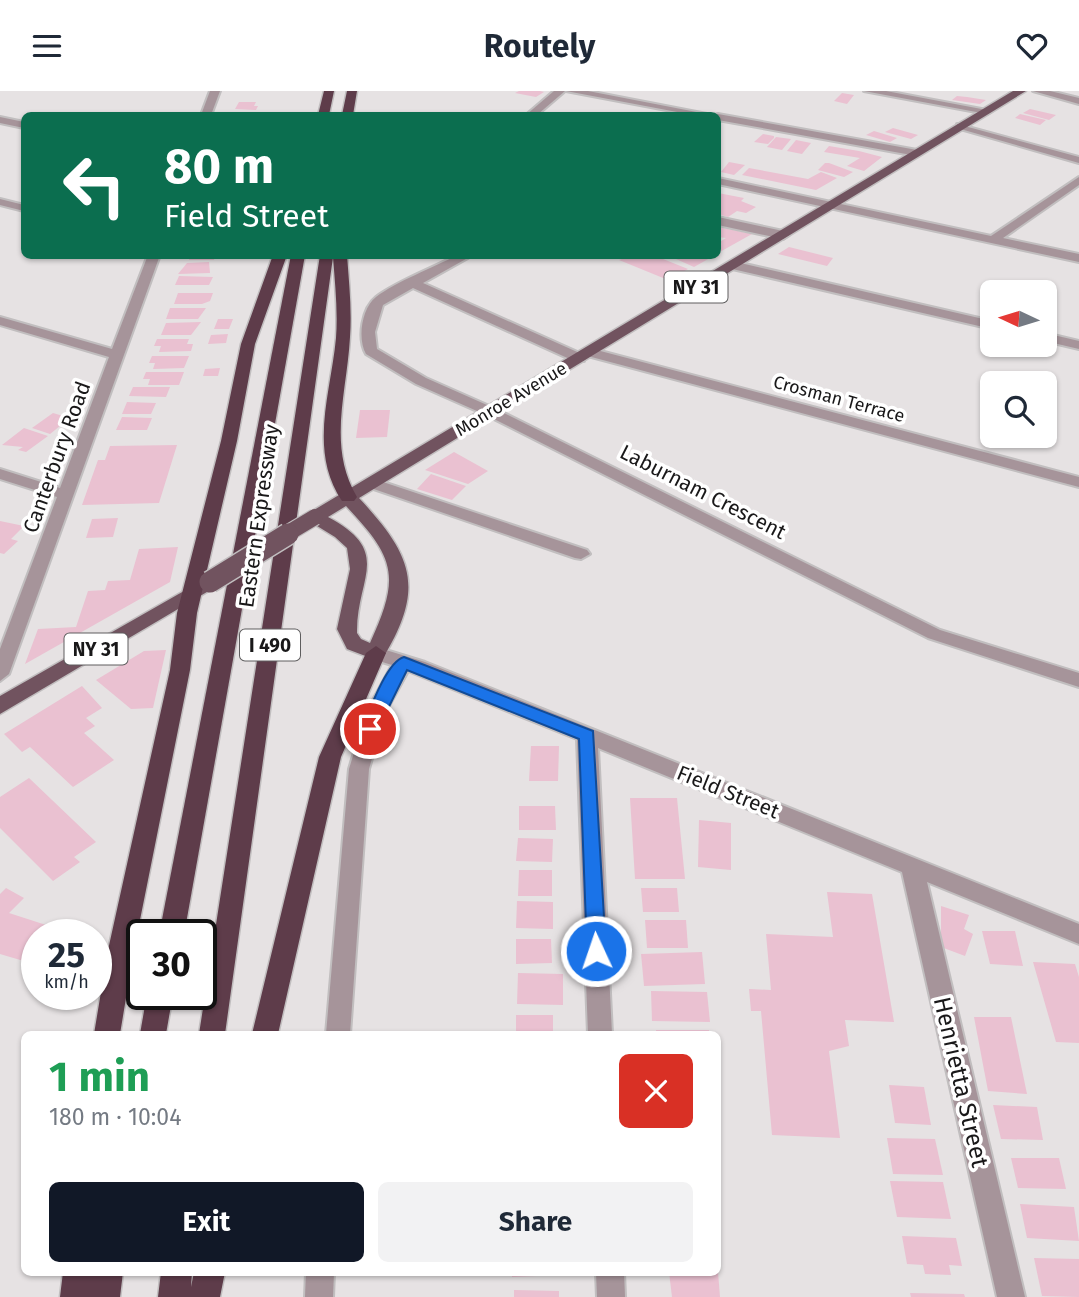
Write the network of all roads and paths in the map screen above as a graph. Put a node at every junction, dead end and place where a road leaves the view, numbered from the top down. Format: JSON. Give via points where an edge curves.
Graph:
{"nodes":[{"id":1,"x":329,"y":91,"type":"edge"},
{"id":2,"x":560,"y":91,"type":"edge"},
{"id":3,"x":571,"y":91,"type":"edge"},
{"id":4,"x":869,"y":91,"type":"edge"},
{"id":5,"x":1021,"y":91,"type":"edge"},
{"id":6,"x":1038,"y":91,"type":"edge"},
{"id":7,"x":202,"y":92,"type":"edge"},
{"id":8,"x":214,"y":92,"type":"edge"},
{"id":9,"x":352,"y":93,"type":"edge"},
{"id":10,"x":1079,"y":101,"type":"edge"},
{"id":11,"x":987,"y":111,"type":"junction"},
{"id":12,"x":207,"y":112,"type":"edge"},
{"id":13,"x":325,"y":112,"type":"edge"},
{"id":14,"x":349,"y":112,"type":"edge"},
{"id":15,"x":535,"y":112,"type":"edge"},
{"id":16,"x":689,"y":112,"type":"edge"},
{"id":17,"x":721,"y":118,"type":"edge"},
{"id":18,"x":0,"y":120,"type":"edge"},
{"id":19,"x":21,"y":124,"type":"edge"},
{"id":20,"x":961,"y":126,"type":"junction"},
{"id":21,"x":917,"y":153,"type":"junction"},
{"id":22,"x":1079,"y":160,"type":"edge"},
{"id":23,"x":1079,"y":180,"type":"edge"},
{"id":24,"x":721,"y":182,"type":"edge"},
{"id":25,"x":0,"y":202,"type":"edge"},
{"id":26,"x":831,"y":206,"type":"junction"},
{"id":27,"x":21,"y":207,"type":"edge"},
{"id":28,"x":721,"y":222,"type":"edge"},
{"id":29,"x":783,"y":235,"type":"junction"},
{"id":30,"x":993,"y":240,"type":"junction"},
{"id":31,"x":1079,"y":258,"type":"edge"},
{"id":32,"x":152,"y":259,"type":"edge"},
{"id":33,"x":279,"y":259,"type":"edge"},
{"id":34,"x":297,"y":259,"type":"edge"},
{"id":35,"x":326,"y":259,"type":"edge"},
{"id":36,"x":340,"y":259,"type":"edge"},
{"id":37,"x":459,"y":259,"type":"edge"},
{"id":38,"x":732,"y":265,"type":"junction"},
{"id":39,"x":413,"y":283,"type":"junction"},
{"id":40,"x":0,"y":321,"type":"edge"},
{"id":41,"x":980,"y":322,"type":"edge"},
{"id":42,"x":1057,"y":340,"type":"edge"},
{"id":43,"x":1079,"y":345,"type":"edge"},
{"id":44,"x":117,"y":355,"type":"junction"},
{"id":45,"x":584,"y":355,"type":"junction"},
{"id":46,"x":491,"y":412,"type":"junction"},
{"id":47,"x":0,"y":474,"type":"edge"},
{"id":48,"x":1079,"y":482,"type":"edge"},
{"id":49,"x":371,"y":483,"type":"junction"},
{"id":50,"x":66,"y":495,"type":"junction"},
{"id":51,"x":348,"y":497,"type":"junction"},
{"id":52,"x":315,"y":517,"type":"junction"},
{"id":53,"x":581,"y":554,"type":"dead end"},
{"id":54,"x":201,"y":587,"type":"junction"},
{"id":55,"x":376,"y":653,"type":"junction"},
{"id":56,"x":404,"y":663,"type":"junction"},
{"id":57,"x":0,"y":674,"type":"edge"},
{"id":58,"x":1079,"y":680,"type":"edge"},
{"id":59,"x":0,"y":706,"type":"edge"},
{"id":60,"x":587,"y":736,"type":"junction"},
{"id":61,"x":912,"y":867,"type":"junction"},
{"id":62,"x":175,"y":919,"type":"edge"},
{"id":63,"x":1079,"y":934,"type":"edge"},
{"id":64,"x":157,"y":1010,"type":"edge"},
{"id":65,"x":108,"y":1031,"type":"edge"},
{"id":66,"x":154,"y":1031,"type":"edge"},
{"id":67,"x":212,"y":1031,"type":"edge"},
{"id":68,"x":266,"y":1031,"type":"edge"},
{"id":69,"x":338,"y":1031,"type":"edge"},
{"id":70,"x":600,"y":1031,"type":"edge"},
{"id":71,"x":79,"y":1276,"type":"edge"},
{"id":72,"x":107,"y":1276,"type":"edge"},
{"id":73,"x":177,"y":1276,"type":"edge"},
{"id":74,"x":209,"y":1276,"type":"edge"},
{"id":75,"x":320,"y":1276,"type":"edge"},
{"id":76,"x":610,"y":1276,"type":"edge"},
{"id":77,"x":76,"y":1297,"type":"edge"},
{"id":78,"x":104,"y":1297,"type":"edge"},
{"id":79,"x":174,"y":1297,"type":"edge"},
{"id":80,"x":204,"y":1297,"type":"edge"},
{"id":81,"x":319,"y":1297,"type":"edge"},
{"id":82,"x":611,"y":1297,"type":"edge"},
{"id":83,"x":1010,"y":1297,"type":"edge"}],
"edges":[{"from":1,"to":13,"type":"highway"},
{"from":2,"to":15,"type":"street"},
{"from":3,"to":16,"type":"street"},
{"from":4,"to":11,"type":"street"},
{"from":5,"to":11,"type":"main road","name":"Monroe Avenue","number":"NY 31"},
{"from":6,"to":10,"type":"street"},
{"from":7,"to":8,"type":"street"},
{"from":8,"to":12,"type":"street"},
{"from":9,"to":14,"type":"highway"},
{"from":11,"to":20,"type":"main road","name":"Monroe Avenue","number":"NY 31"},
{"from":17,"to":21,"type":"street"},
{"from":18,"to":19,"type":"street"},
{"from":20,"to":21,"type":"main road","name":"Monroe Avenue","number":"NY 31"},
{"from":20,"to":22,"type":"street"},
{"from":21,"to":26,"type":"main road","name":"Monroe Avenue","number":"NY 31"},
{"from":23,"to":30,"type":"street"},
{"from":24,"to":26,"type":"street"},
{"from":25,"to":27,"type":"street"},
{"from":26,"to":29,"type":"main road","name":"Monroe Avenue","number":"NY 31"},
{"from":26,"to":30,"type":"street"},
{"from":28,"to":29,"type":"street"},
{"from":29,"to":38,"type":"main road","name":"Monroe Avenue","number":"NY 31"},
{"from":30,"to":31,"type":"street"},
{"from":32,"to":44,"type":"street","name":"Canterbury Road"},
{"from":33,"to":54,"type":"highway","via":[[248,344]]},
{"from":34,"to":62,"type":"highway","name":"Eastern Expressway","number":"I 490"},
{"from":35,"to":67,"type":"highway","name":"Eastern Expressway","number":"I 490"},
{"from":36,"to":51,"type":"highway","via":[[343,330],[332,452],[338,481]]},
{"from":37,"to":39,"type":"street"},
{"from":38,"to":41,"type":"street"},
{"from":38,"to":45,"type":"main road","name":"Monroe Avenue","number":"NY 31"},
{"from":39,"to":45,"type":"street","name":"Crosman Terrace"},
{"from":39,"to":46,"type":"street","name":"Laburnam Crescent","via":[[386,296],[374,309],[369,348],[433,386]]},
{"from":40,"to":44,"type":"street"},
{"from":42,"to":43,"type":"street"},
{"from":44,"to":50,"type":"street","name":"Canterbury Road"},
{"from":45,"to":46,"type":"main road","name":"Monroe Avenue","number":"NY 31"},
{"from":45,"to":48,"type":"street","name":"Crosman Terrace"},
{"from":46,"to":49,"type":"main road","name":"Monroe Avenue","number":"NY 31"},
{"from":46,"to":58,"type":"street","name":"Laburnam Crescent","via":[[934,634]]},
{"from":47,"to":50,"type":"street"},
{"from":49,"to":51,"type":"main road","name":"Monroe Avenue","number":"NY 31"},
{"from":49,"to":53,"type":"street"},
{"from":50,"to":57,"type":"street","name":"Canterbury Road"},
{"from":51,"to":52,"type":"main road","name":"Monroe Avenue","number":"NY 31"},
{"from":51,"to":55,"type":"main road","via":[[388,541],[401,575],[400,599]]},
{"from":52,"to":54,"type":"main road","name":"Monroe Avenue","number":"NY 31","bridge":true},
{"from":52,"to":55,"type":"main road","via":[[354,540],[358,577],[347,633],[354,644]]},
{"from":54,"to":59,"type":"main road","name":"Monroe Avenue","number":"NY 31"},
{"from":54,"to":65,"type":"highway"},
{"from":55,"to":56,"type":"street","name":"Field Street"},
{"from":55,"to":68,"type":"highway","via":[[330,757]]},
{"from":56,"to":60,"type":"street","name":"Field Street"},
{"from":56,"to":69,"type":"street","via":[[390,682],[370,729],[359,769]]},
{"from":60,"to":61,"type":"street","name":"Field Street"},
{"from":60,"to":70,"type":"street"},
{"from":61,"to":63,"type":"street","name":"Field Street"},
{"from":61,"to":83,"type":"street","name":"Henrietta Street"},
{"from":64,"to":66,"type":"highway"},
{"from":71,"to":77,"type":"highway"},
{"from":72,"to":78,"type":"highway"},
{"from":73,"to":79,"type":"highway"},
{"from":74,"to":80,"type":"highway"},
{"from":75,"to":81,"type":"street"},
{"from":76,"to":82,"type":"street"}]}
